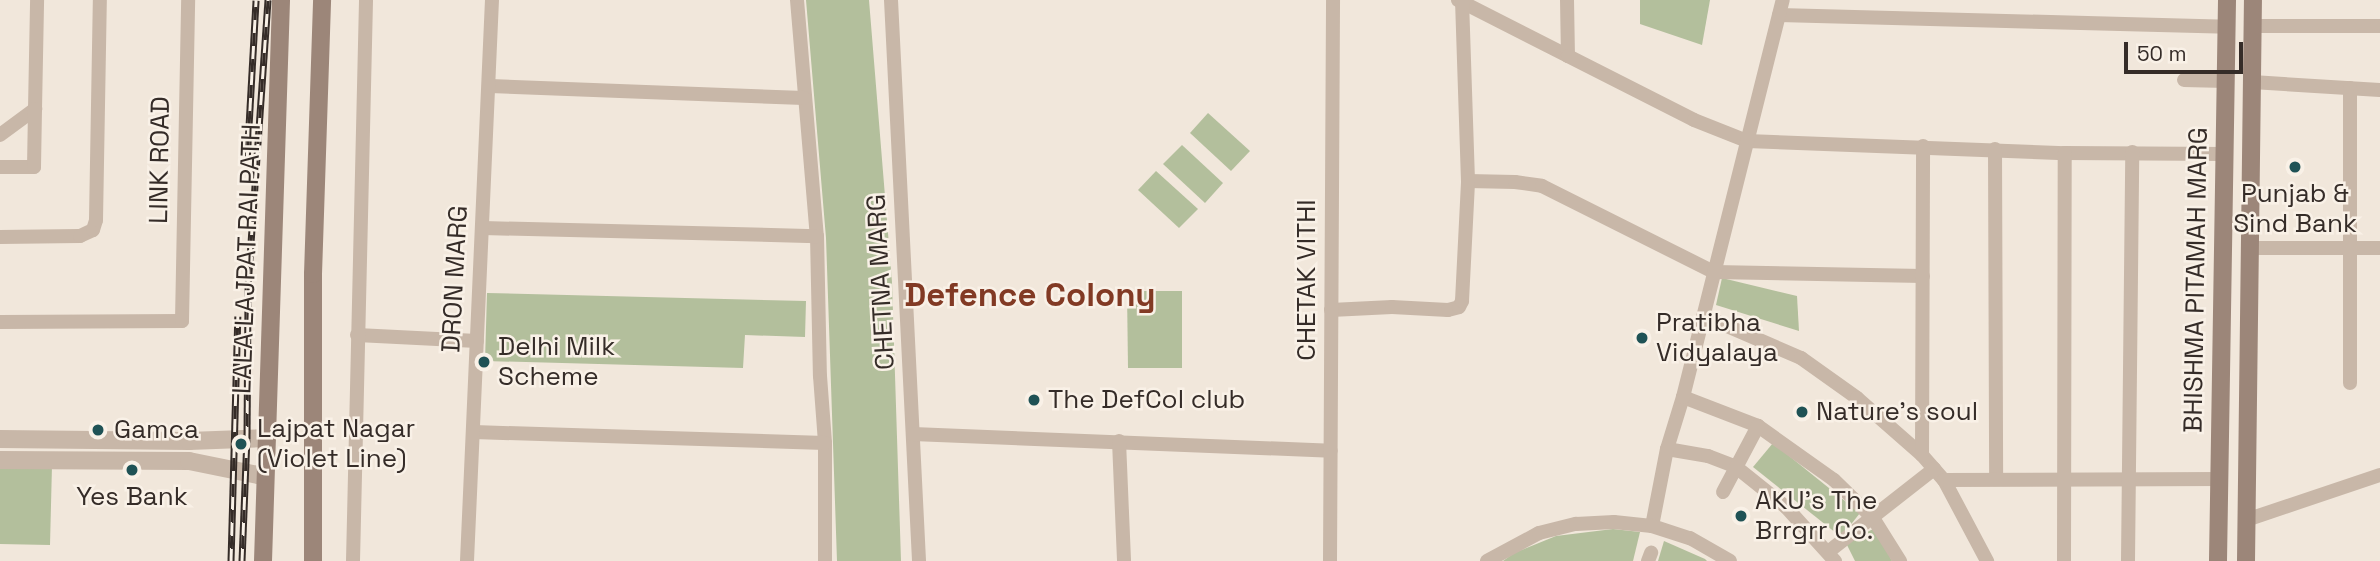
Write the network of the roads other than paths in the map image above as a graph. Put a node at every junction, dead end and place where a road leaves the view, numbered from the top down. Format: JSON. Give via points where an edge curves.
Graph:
{"nodes":[{"id":1,"x":37,"y":0,"type":"edge"},
{"id":2,"x":100,"y":0,"type":"edge"},
{"id":3,"x":188,"y":0,"type":"edge"},
{"id":4,"x":281,"y":0,"type":"edge"},
{"id":5,"x":322,"y":0,"type":"edge"},
{"id":6,"x":366,"y":0,"type":"edge"},
{"id":7,"x":492,"y":0,"type":"edge"},
{"id":8,"x":797,"y":0,"type":"edge"},
{"id":9,"x":891,"y":0,"type":"edge"},
{"id":10,"x":1333,"y":0,"type":"edge"},
{"id":11,"x":1567,"y":0,"type":"edge"},
{"id":12,"x":1783,"y":0,"type":"edge"},
{"id":13,"x":2227,"y":0,"type":"edge"},
{"id":14,"x":2253,"y":0,"type":"edge"},
{"id":15,"x":1460,"y":1,"type":"edge"},
{"id":16,"x":1779,"y":15,"type":"junction"},
{"id":17,"x":2252,"y":26,"type":"junction"},
{"id":18,"x":2380,"y":26,"type":"edge"},
{"id":19,"x":2227,"y":27,"type":"junction"},
{"id":20,"x":1569,"y":56,"type":"junction"},
{"id":21,"x":2184,"y":80,"type":"dead end"},
{"id":22,"x":2226,"y":81,"type":"junction"},
{"id":23,"x":2252,"y":82,"type":"junction"},
{"id":24,"x":490,"y":86,"type":"junction"},
{"id":25,"x":2350,"y":88,"type":"junction"},
{"id":26,"x":2380,"y":90,"type":"edge"},
{"id":27,"x":804,"y":97,"type":"junction"},
{"id":28,"x":35,"y":109,"type":"junction"},
{"id":29,"x":0,"y":135,"type":"edge"},
{"id":30,"x":1747,"y":141,"type":"junction"},
{"id":31,"x":1923,"y":146,"type":"junction"},
{"id":32,"x":1995,"y":149,"type":"junction"},
{"id":33,"x":2132,"y":152,"type":"junction"},
{"id":34,"x":2065,"y":153,"type":"junction"},
{"id":35,"x":2225,"y":154,"type":"junction"},
{"id":36,"x":0,"y":167,"type":"edge"},
{"id":37,"x":1468,"y":181,"type":"junction"},
{"id":38,"x":484,"y":228,"type":"junction"},
{"id":39,"x":817,"y":236,"type":"junction"},
{"id":40,"x":0,"y":237,"type":"edge"},
{"id":41,"x":2249,"y":248,"type":"junction"},
{"id":42,"x":2348,"y":248,"type":"junction"},
{"id":43,"x":2380,"y":248,"type":"edge"},
{"id":44,"x":1714,"y":272,"type":"junction"},
{"id":45,"x":1923,"y":276,"type":"junction"},
{"id":46,"x":1331,"y":310,"type":"junction"},
{"id":47,"x":1704,"y":316,"type":"junction"},
{"id":48,"x":0,"y":322,"type":"edge"},
{"id":49,"x":358,"y":335,"type":"junction"},
{"id":50,"x":477,"y":341,"type":"junction"},
{"id":51,"x":2350,"y":383,"type":"dead end"},
{"id":52,"x":1683,"y":397,"type":"junction"},
{"id":53,"x":1758,"y":426,"type":"junction"},
{"id":54,"x":474,"y":432,"type":"junction"},
{"id":55,"x":913,"y":435,"type":"junction"},
{"id":56,"x":267,"y":438,"type":"junction"},
{"id":57,"x":0,"y":439,"type":"edge"},
{"id":58,"x":189,"y":441,"type":"junction"},
{"id":59,"x":1119,"y":441,"type":"junction"},
{"id":60,"x":825,"y":443,"type":"junction"},
{"id":61,"x":1667,"y":449,"type":"junction"},
{"id":62,"x":1331,"y":452,"type":"junction"},
{"id":63,"x":1922,"y":456,"type":"junction"},
{"id":64,"x":0,"y":460,"type":"edge"},
{"id":65,"x":189,"y":461,"type":"junction"},
{"id":66,"x":1736,"y":467,"type":"junction"},
{"id":67,"x":1939,"y":475,"type":"junction"},
{"id":68,"x":2380,"y":475,"type":"edge"},
{"id":69,"x":263,"y":476,"type":"junction"},
{"id":70,"x":1996,"y":479,"type":"junction"},
{"id":71,"x":2062,"y":479,"type":"junction"},
{"id":72,"x":2127,"y":479,"type":"junction"},
{"id":73,"x":2220,"y":479,"type":"junction"},
{"id":74,"x":1723,"y":492,"type":"dead end"},
{"id":75,"x":1873,"y":518,"type":"junction"},
{"id":76,"x":2246,"y":520,"type":"junction"},
{"id":77,"x":1652,"y":526,"type":"junction"},
{"id":78,"x":1831,"y":556,"type":"edge"},
{"id":79,"x":263,"y":561,"type":"edge"},
{"id":80,"x":313,"y":561,"type":"edge"},
{"id":81,"x":353,"y":561,"type":"edge"},
{"id":82,"x":467,"y":561,"type":"edge"},
{"id":83,"x":825,"y":561,"type":"edge"},
{"id":84,"x":919,"y":561,"type":"edge"},
{"id":85,"x":1124,"y":561,"type":"edge"},
{"id":86,"x":1330,"y":561,"type":"edge"},
{"id":87,"x":1487,"y":561,"type":"edge"},
{"id":88,"x":1730,"y":561,"type":"edge"},
{"id":89,"x":1900,"y":561,"type":"edge"},
{"id":90,"x":1987,"y":561,"type":"edge"},
{"id":91,"x":2064,"y":561,"type":"edge"},
{"id":92,"x":2128,"y":561,"type":"edge"},
{"id":93,"x":2218,"y":561,"type":"edge"},
{"id":94,"x":2246,"y":561,"type":"edge"}],
"edges":[{"from":1,"to":28,"type":"street"},
{"from":2,"to":40,"type":"street","via":[[93,230],[80,236]]},
{"from":3,"to":48,"type":"street","name":"LINK ROAD","via":[[181,321]]},
{"from":4,"to":56,"type":"main road","name":"LALA LAJPAT RAI PATH"},
{"from":5,"to":80,"type":"main road","via":[[313,274]]},
{"from":6,"to":49,"type":"street"},
{"from":7,"to":24,"type":"street","name":"DRON MARG"},
{"from":8,"to":27,"type":"street"},
{"from":9,"to":55,"type":"street","name":"CHETNA MARG"},
{"from":10,"to":46,"type":"street","name":"CHETAK VITHI"},
{"from":11,"to":20,"type":"street"},
{"from":12,"to":16,"type":"street"},
{"from":13,"to":19,"type":"main road","name":"BHISHMA PITAMAH MARG"},
{"from":14,"to":17,"type":"main road","name":"BHISHMA PITAMAH MARG"},
{"from":15,"to":20,"type":"street"},
{"from":15,"to":37,"type":"street"},
{"from":16,"to":19,"type":"street"},
{"from":16,"to":30,"type":"street"},
{"from":17,"to":18,"type":"street"},
{"from":17,"to":23,"type":"main road","name":"BHISHMA PITAMAH MARG"},
{"from":19,"to":22,"type":"main road","name":"BHISHMA PITAMAH MARG"},
{"from":20,"to":30,"type":"street","via":[[1684,115]]},
{"from":21,"to":22,"type":"street"},
{"from":22,"to":35,"type":"main road","name":"BHISHMA PITAMAH MARG"},
{"from":23,"to":25,"type":"street"},
{"from":23,"to":41,"type":"main road","name":"BHISHMA PITAMAH MARG"},
{"from":24,"to":27,"type":"street"},
{"from":24,"to":38,"type":"street","name":"DRON MARG"},
{"from":25,"to":26,"type":"street"},
{"from":25,"to":42,"type":"street"},
{"from":27,"to":39,"type":"street"},
{"from":28,"to":29,"type":"street"},
{"from":28,"to":36,"type":"street","via":[[34,167]]},
{"from":30,"to":31,"type":"street"},
{"from":30,"to":44,"type":"street"},
{"from":31,"to":32,"type":"street"},
{"from":31,"to":45,"type":"street"},
{"from":32,"to":34,"type":"street"},
{"from":32,"to":70,"type":"street"},
{"from":33,"to":34,"type":"street"},
{"from":33,"to":35,"type":"street"},
{"from":33,"to":72,"type":"street"},
{"from":34,"to":71,"type":"street"},
{"from":35,"to":73,"type":"main road","name":"BHISHMA PITAMAH MARG"},
{"from":37,"to":44,"type":"street","via":[[1542,186]]},
{"from":37,"to":46,"type":"street","via":[[1459,307]]},
{"from":38,"to":39,"type":"street"},
{"from":38,"to":50,"type":"street","name":"DRON MARG"},
{"from":39,"to":60,"type":"street"},
{"from":41,"to":42,"type":"street"},
{"from":41,"to":76,"type":"main road","name":"BHISHMA PITAMAH MARG"},
{"from":42,"to":43,"type":"street"},
{"from":42,"to":51,"type":"street"},
{"from":44,"to":45,"type":"street"},
{"from":44,"to":47,"type":"street"},
{"from":45,"to":63,"type":"street"},
{"from":46,"to":62,"type":"street","name":"CHETAK VITHI"},
{"from":47,"to":52,"type":"street"},
{"from":47,"to":63,"type":"street","via":[[1801,358],[1857,398]]},
{"from":49,"to":50,"type":"street"},
{"from":49,"to":81,"type":"street"},
{"from":50,"to":54,"type":"street","name":"DRON MARG"},
{"from":52,"to":53,"type":"street"},
{"from":52,"to":61,"type":"street"},
{"from":53,"to":66,"type":"street"},
{"from":53,"to":75,"type":"street","via":[[1834,480]]},
{"from":54,"to":60,"type":"street"},
{"from":54,"to":82,"type":"street","name":"DRON MARG"},
{"from":55,"to":59,"type":"street"},
{"from":55,"to":84,"type":"street","name":"CHETNA MARG"},
{"from":56,"to":58,"type":"street"},
{"from":56,"to":69,"type":"main road","name":"LALA LAJPAT RAI PATH"},
{"from":57,"to":58,"type":"street"},
{"from":58,"to":65,"type":"street"},
{"from":59,"to":62,"type":"street"},
{"from":59,"to":85,"type":"street"},
{"from":60,"to":83,"type":"street"},
{"from":61,"to":66,"type":"street","via":[[1708,456]]},
{"from":61,"to":77,"type":"street"},
{"from":62,"to":86,"type":"street","name":"CHETAK VITHI"},
{"from":63,"to":67,"type":"street"},
{"from":64,"to":65,"type":"street"},
{"from":65,"to":69,"type":"street"},
{"from":66,"to":74,"type":"street"},
{"from":66,"to":78,"type":"street","via":[[1786,507]]},
{"from":67,"to":70,"type":"street"},
{"from":67,"to":75,"type":"street"},
{"from":67,"to":90,"type":"street"},
{"from":68,"to":76,"type":"street"},
{"from":69,"to":79,"type":"main road","name":"LALA LAJPAT RAI PATH"},
{"from":70,"to":71,"type":"street"},
{"from":71,"to":72,"type":"street"},
{"from":71,"to":91,"type":"street"},
{"from":72,"to":73,"type":"street"},
{"from":72,"to":92,"type":"street"},
{"from":73,"to":93,"type":"main road","name":"BHISHMA PITAMAH MARG"},
{"from":75,"to":78,"type":"street"},
{"from":75,"to":89,"type":"street"},
{"from":76,"to":94,"type":"main road","name":"BHISHMA PITAMAH MARG"},
{"from":77,"to":87,"type":"street","via":[[1576,524],[1539,533]]},
{"from":77,"to":88,"type":"street","via":[[1690,538]]}]}
